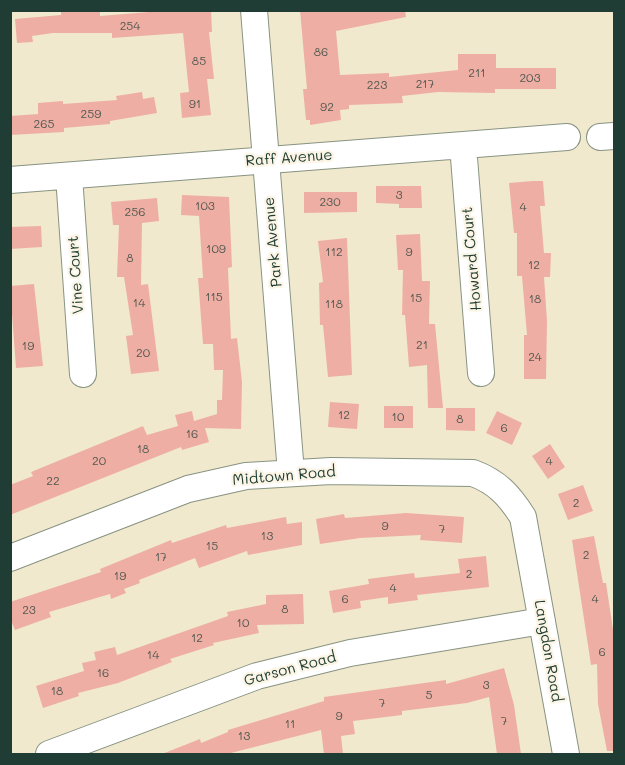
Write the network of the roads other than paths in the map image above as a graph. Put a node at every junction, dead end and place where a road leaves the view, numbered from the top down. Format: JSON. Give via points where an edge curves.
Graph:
{"nodes":[{"id":1,"x":254,"y":10,"type":"edge"},
{"id":2,"x":567,"y":137,"type":"dead end"},
{"id":3,"x":463,"y":145,"type":"junction"},
{"id":4,"x":266,"y":160,"type":"junction"},
{"id":5,"x":69,"y":176,"type":"junction"},
{"id":6,"x":10,"y":180,"type":"edge"},
{"id":7,"x":83,"y":374,"type":"dead end"},
{"id":8,"x":481,"y":374,"type":"dead end"},
{"id":9,"x":291,"y":473,"type":"junction"},
{"id":10,"x":530,"y":547,"type":"joint"},
{"id":11,"x":10,"y":558,"type":"edge"},
{"id":12,"x":542,"y":621,"type":"junction"},
{"id":13,"x":48,"y":754,"type":"edge"},
{"id":14,"x":566,"y":754,"type":"edge"}],
"edges":[{"from":1,"to":4,"type":"street","name":"Park Avenue"},
{"from":2,"to":3,"type":"street","name":"Raff Avenue"},
{"from":3,"to":4,"type":"street","name":"Raff Avenue"},
{"from":3,"to":8,"type":"street","name":"Howard Court"},
{"from":4,"to":5,"type":"street","name":"Raff Avenue"},
{"from":4,"to":9,"type":"street","name":"Park Avenue"},
{"from":5,"to":6,"type":"street","name":"Raff Avenue"},
{"from":5,"to":7,"type":"street","name":"Vine Court"},
{"from":9,"to":10,"type":"street","name":"Midtown Road","via":[[473,473],[491,480],[511,497],[523,517]]},
{"from":9,"to":11,"type":"street","name":"Midtown Road","via":[[246,476],[188,489]]},
{"from":10,"to":12,"type":"street","name":"Langdon Road"},
{"from":12,"to":13,"type":"street","name":"Garson Road","via":[[350,653],[257,676]]},
{"from":12,"to":14,"type":"street","name":"Langdon Road"}]}
